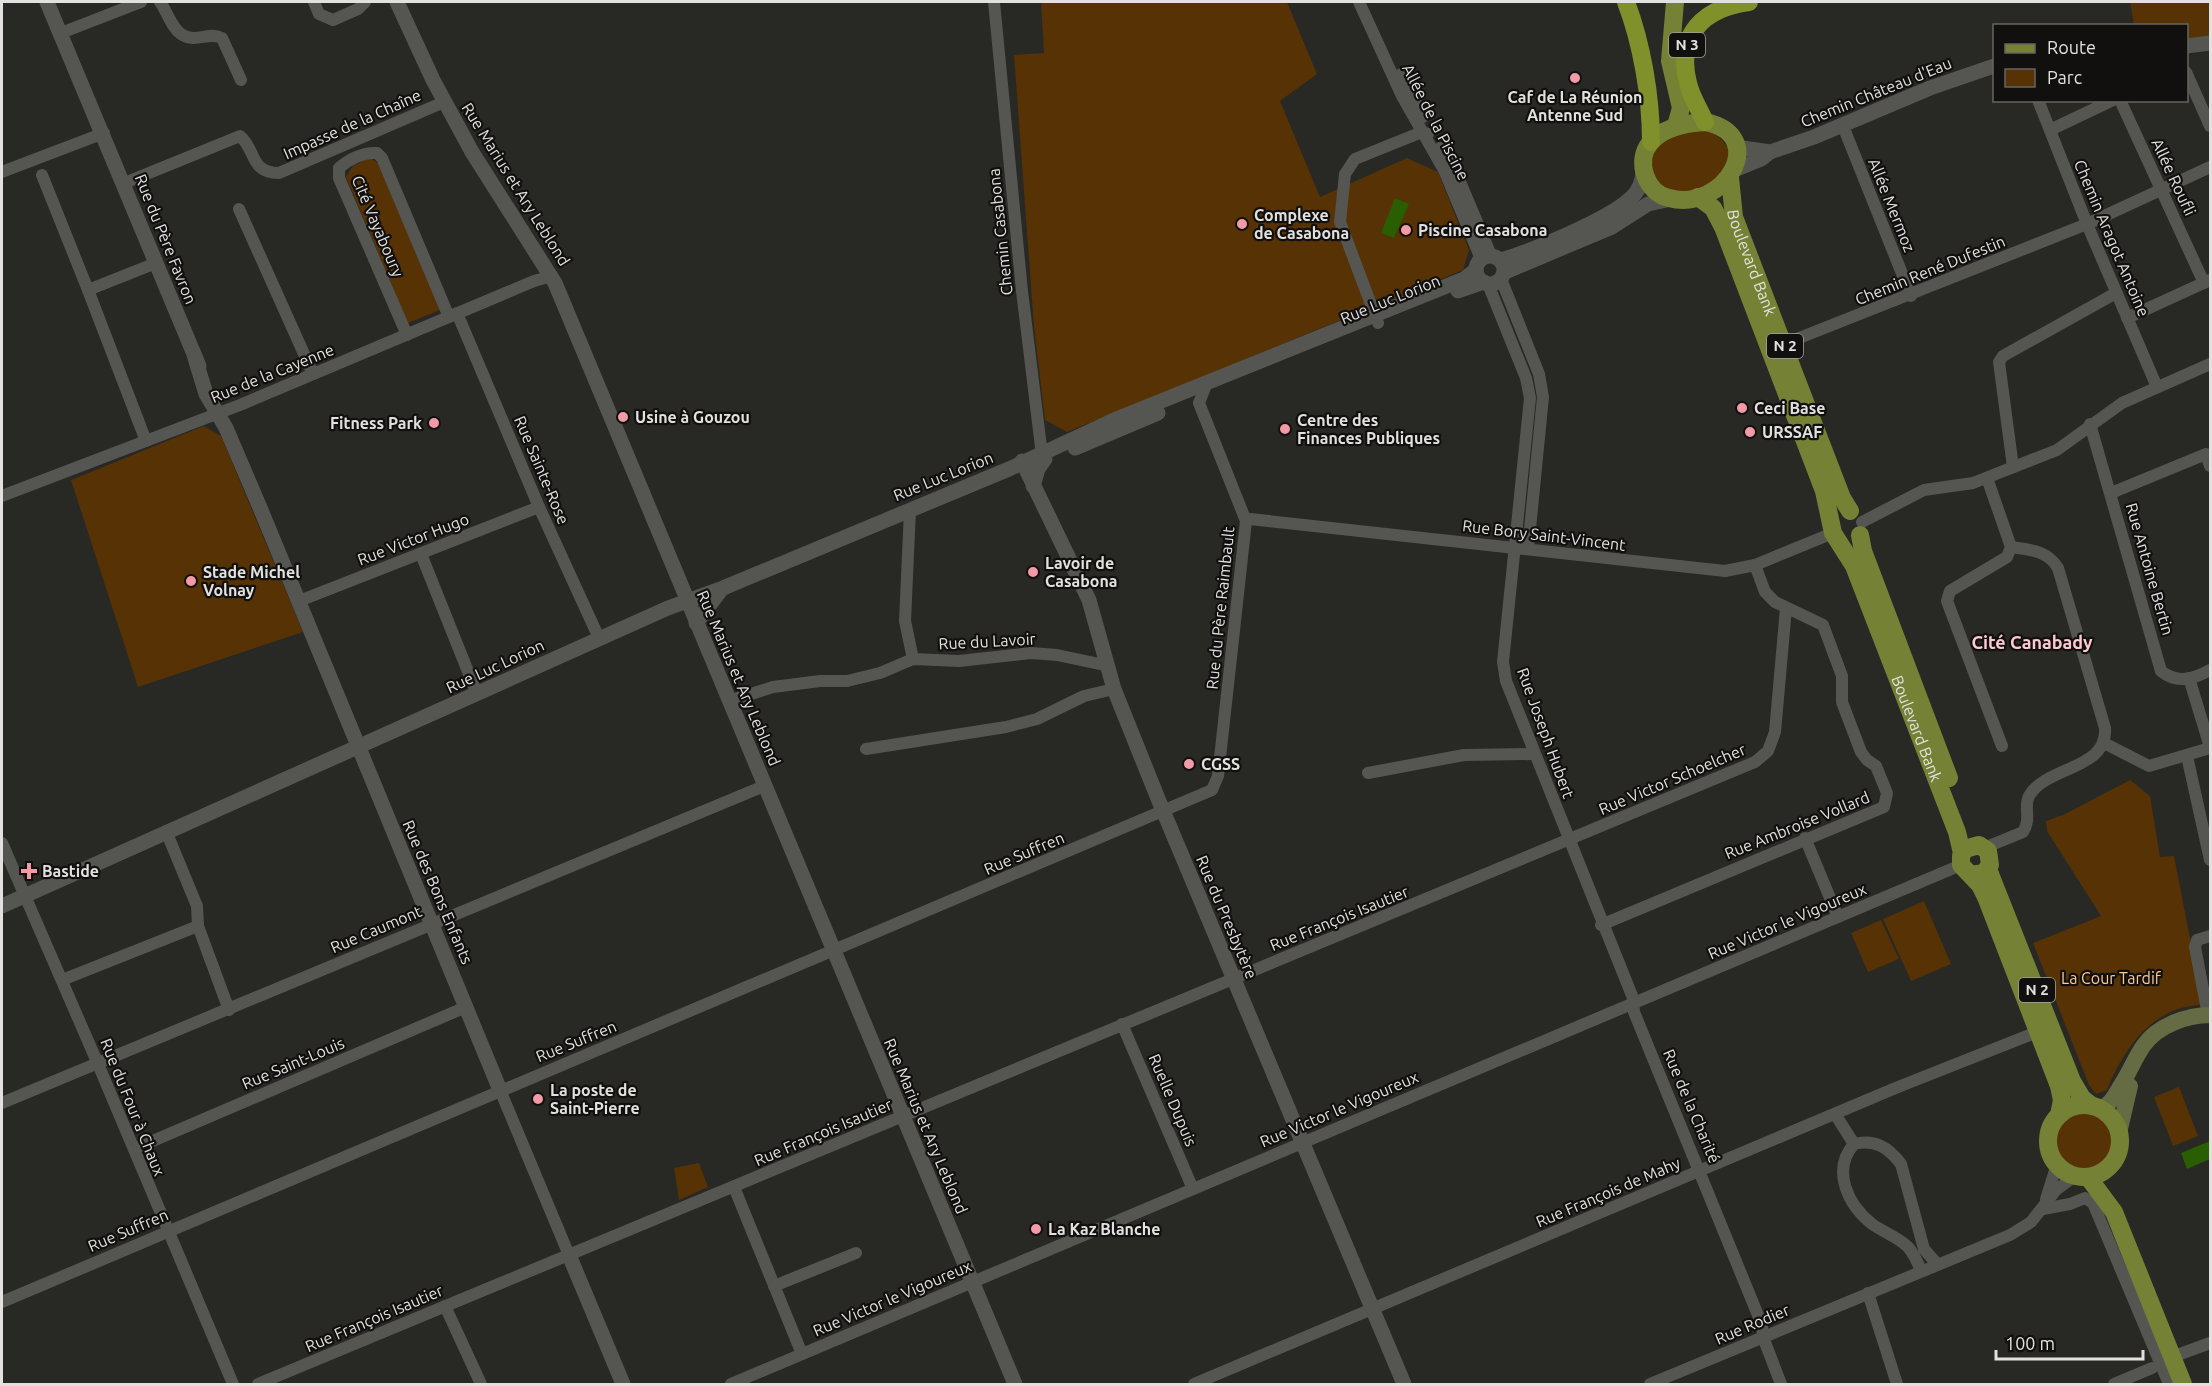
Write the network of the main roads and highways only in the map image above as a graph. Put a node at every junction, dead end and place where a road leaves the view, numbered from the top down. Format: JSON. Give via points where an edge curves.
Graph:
{"nodes":[{"id":1,"x":1626,"y":2,"type":"edge"},
{"id":2,"x":1675,"y":2,"type":"edge"},
{"id":3,"x":1749,"y":2,"type":"edge"},
{"id":4,"x":1676,"y":84,"type":"junction"},
{"id":5,"x":1705,"y":122,"type":"junction"},
{"id":6,"x":1676,"y":126,"type":"junction"},
{"id":7,"x":1651,"y":142,"type":"junction"},
{"id":8,"x":1732,"y":174,"type":"junction"},
{"id":9,"x":1698,"y":197,"type":"junction"},
{"id":10,"x":1857,"y":522,"type":"junction"},
{"id":11,"x":1835,"y":531,"type":"junction"},
{"id":12,"x":1974,"y":859,"type":"junction"},
{"id":13,"x":2209,"y":1015,"type":"edge"},
{"id":14,"x":2130,"y":1074,"type":"junction"},
{"id":15,"x":2096,"y":1107,"type":"junction"},
{"id":16,"x":2059,"y":1115,"type":"junction"},
{"id":17,"x":2119,"y":1133,"type":"junction"},
{"id":18,"x":2115,"y":1160,"type":"junction"},
{"id":19,"x":2082,"y":1176,"type":"junction"},
{"id":20,"x":2114,"y":1212,"type":"junction"},
{"id":21,"x":2183,"y":1384,"type":"edge"}],
"edges":[{"from":1,"to":7,"type":"highway","via":[[1643,70]]},
{"from":2,"to":4,"type":"main road","number":"N 3","via":[[1670,61]]},
{"from":3,"to":5,"type":"highway","number":"N 3","via":[[1734,3],[1713,12],[1696,24],[1688,41],[1684,61],[1688,83]]},
{"from":4,"to":5,"type":"main road","number":"N 3"},
{"from":4,"to":6,"type":"main road","number":"N 3","via":[[1680,108]]},
{"from":5,"to":6,"type":"main road"},
{"from":5,"to":8,"type":"main road","number":"N 2","via":[[1721,127],[1736,147],[1737,163]]},
{"from":6,"to":7,"type":"main road"},
{"from":7,"to":9,"type":"main road","via":[[1643,169],[1651,187],[1671,199]]},
{"from":8,"to":9,"type":"main road","via":[[1717,189]]},
{"from":8,"to":10,"type":"main road","name":"Boulevard Bank","number":"N 2","via":[[1734,217],[1842,498]]},
{"from":9,"to":11,"type":"main road","name":"Boulevard Bank","number":"N 2","via":[[1713,208],[1724,229],[1824,491]]},
{"from":10,"to":11,"type":"main road","via":[[1838,514]]},
{"from":10,"to":11,"type":"main road","via":[[1848,542]]},
{"from":10,"to":12,"type":"main road","name":"Boulevard Bank","number":"N 2","via":[[1863,552],[1970,831]]},
{"from":11,"to":12,"type":"main road","name":"Boulevard Bank","number":"N 2","via":[[1854,566],[1957,832]]},
{"from":12,"to":15,"type":"main road","name":"Boulevard Bank","number":"N 2","via":[[2072,1081],[2082,1098]]},
{"from":12,"to":16,"type":"main road","name":"Boulevard Bank","number":"N 2","via":[[2061,1093]]},
{"from":13,"to":14,"type":"main road","via":[[2198,1015],[2159,1031],[2145,1043]]},
{"from":14,"to":15,"type":"main road","via":[[2115,1101]]},
{"from":14,"to":17,"type":"main road"},
{"from":15,"to":16,"type":"main road","via":[[2074,1106]]},
{"from":15,"to":17,"type":"main road","number":"N 2","via":[[2115,1123]]},
{"from":16,"to":19,"type":"main road","number":"N 2","via":[[2050,1130],[2049,1148],[2057,1164]]},
{"from":17,"to":18,"type":"main road"},
{"from":18,"to":19,"type":"main road","via":[[2108,1168]]},
{"from":18,"to":20,"type":"main road","via":[[2111,1184]]},
{"from":19,"to":20,"type":"main road"},
{"from":20,"to":21,"type":"main road"}]}
